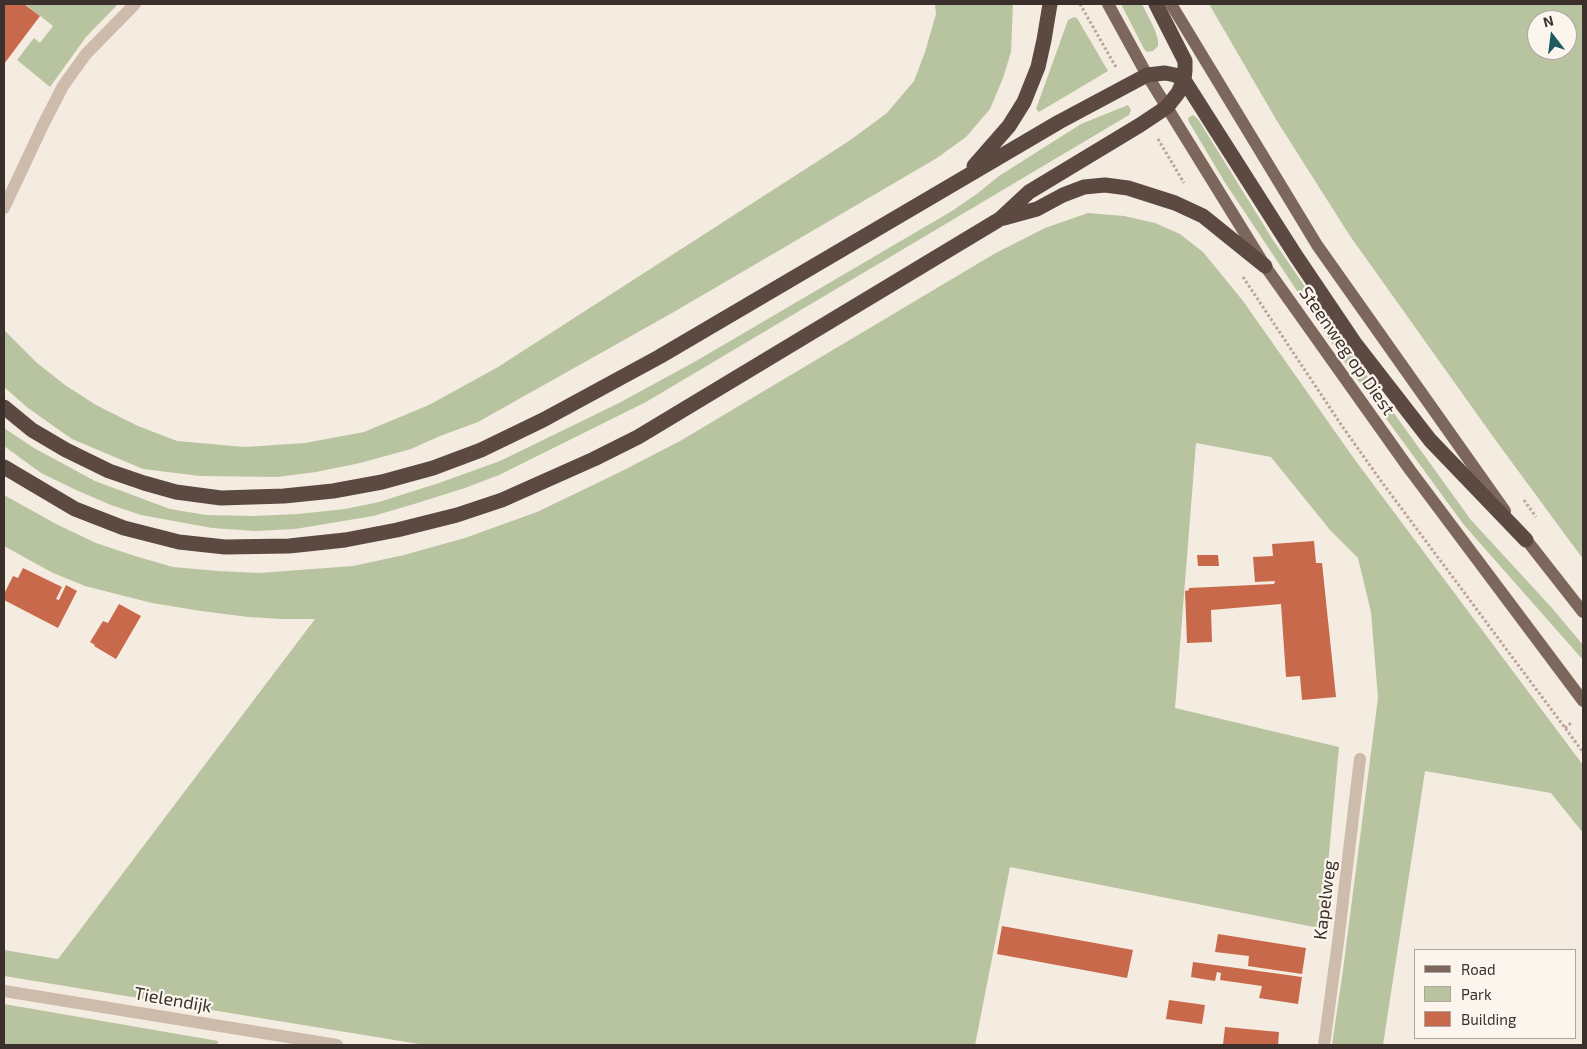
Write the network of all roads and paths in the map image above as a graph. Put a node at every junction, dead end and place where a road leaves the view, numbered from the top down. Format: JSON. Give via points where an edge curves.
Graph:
{"nodes":[{"id":1,"x":135,"y":4,"type":"edge"},
{"id":2,"x":1050,"y":4,"type":"edge"},
{"id":3,"x":1108,"y":4,"type":"edge"},
{"id":4,"x":1156,"y":4,"type":"edge"},
{"id":5,"x":1171,"y":4,"type":"edge"},
{"id":6,"x":1147,"y":75,"type":"junction"},
{"id":7,"x":1184,"y":80,"type":"junction"},
{"id":8,"x":1167,"y":107,"type":"junction"},
{"id":9,"x":963,"y":178,"type":"junction"},
{"id":10,"x":4,"y":208,"type":"edge"},
{"id":11,"x":1000,"y":219,"type":"junction"},
{"id":12,"x":1265,"y":266,"type":"junction"},
{"id":13,"x":4,"y":407,"type":"edge"},
{"id":14,"x":4,"y":467,"type":"edge"},
{"id":15,"x":1521,"y":496,"type":"dead end"},
{"id":16,"x":1538,"y":519,"type":"dead end"},
{"id":17,"x":1526,"y":540,"type":"junction"},
{"id":18,"x":1583,"y":612,"type":"edge"},
{"id":19,"x":1583,"y":701,"type":"edge"},
{"id":20,"x":1571,"y":723,"type":"dead end"},
{"id":21,"x":1565,"y":728,"type":"dead end"},
{"id":22,"x":1360,"y":759,"type":"dead end"},
{"id":23,"x":4,"y":991,"type":"edge"},
{"id":24,"x":337,"y":1045,"type":"edge"},
{"id":25,"x":1324,"y":1045,"type":"edge"}],
"edges":[{"from":1,"to":10,"type":"street","via":[[86,54],[63,86]]},
{"from":2,"to":9,"type":"highway","via":[[1038,67],[1024,102],[1009,126]]},
{"from":3,"to":6,"type":"main road","name":"Steenweg op Diest"},
{"from":4,"to":7,"type":"highway","via":[[1185,61]]},
{"from":5,"to":17,"type":"main road","name":"Steenweg op Diest","via":[[1317,245]]},
{"from":6,"to":7,"type":"highway","via":[[1165,73]]},
{"from":6,"to":8,"type":"main road","name":"Steenweg op Diest"},
{"from":6,"to":9,"type":"highway"},
{"from":7,"to":8,"type":"highway"},
{"from":7,"to":17,"type":"highway","via":[[1354,342],[1430,440]]},
{"from":8,"to":11,"type":"highway","via":[[1029,192]]},
{"from":8,"to":12,"type":"main road","name":"Steenweg op Diest"},
{"from":9,"to":13,"type":"highway","via":[[659,357],[543,420],[481,450],[382,482],[284,496],[221,498],[176,492],[109,471],[66,450],[32,430]]},
{"from":11,"to":12,"type":"highway","via":[[1036,209],[1084,188],[1105,185],[1128,188],[1203,216]]},
{"from":11,"to":14,"type":"highway","via":[[620,446],[502,500],[397,530],[289,546],[225,547],[179,542],[124,528],[75,509]]},
{"from":12,"to":19,"type":"main road","name":"Steenweg op Diest","via":[[1410,470]]},
{"from":15,"to":16,"type":"path"},
{"from":17,"to":18,"type":"main road","name":"Steenweg op Diest"},
{"from":20,"to":21,"type":"path"},
{"from":22,"to":25,"type":"street","name":"Kapelweg"},
{"from":23,"to":24,"type":"street","name":"Tielendijk"}]}
